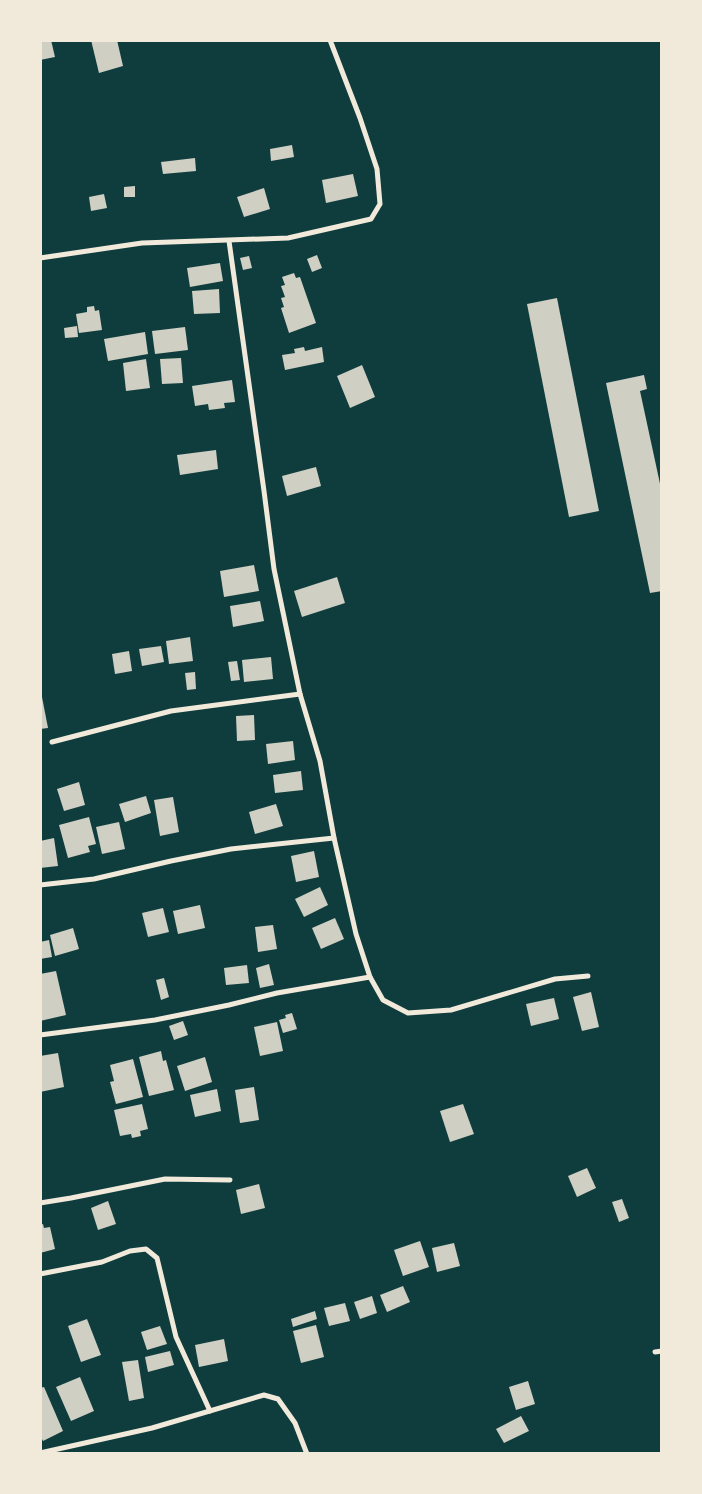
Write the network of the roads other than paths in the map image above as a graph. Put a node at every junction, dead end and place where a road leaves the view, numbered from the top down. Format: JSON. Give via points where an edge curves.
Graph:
{"nodes":[{"id":1,"x":330,"y":40,"type":"edge"},
{"id":2,"x":229,"y":241,"type":"junction"},
{"id":3,"x":40,"y":258,"type":"edge"},
{"id":4,"x":300,"y":694,"type":"junction"},
{"id":5,"x":52,"y":742,"type":"dead end"},
{"id":6,"x":334,"y":838,"type":"junction"},
{"id":7,"x":40,"y":885,"type":"edge"},
{"id":8,"x":370,"y":976,"type":"junction"},
{"id":9,"x":588,"y":976,"type":"dead end"},
{"id":10,"x":40,"y":1035,"type":"edge"},
{"id":11,"x":230,"y":1180,"type":"dead end"},
{"id":12,"x":40,"y":1203,"type":"edge"},
{"id":13,"x":40,"y":1274,"type":"edge"},
{"id":14,"x":654,"y":1352,"type":"dead end"},
{"id":15,"x":662,"y":1352,"type":"edge"},
{"id":16,"x":210,"y":1411,"type":"junction"},
{"id":17,"x":40,"y":1453,"type":"edge"},
{"id":18,"x":307,"y":1454,"type":"edge"}],
"edges":[{"from":1,"to":2,"type":"street","via":[[377,169],[380,204],[371,219],[288,238]]},
{"from":2,"to":3,"type":"street","via":[[141,243]]},
{"from":2,"to":4,"type":"street","via":[[274,569]]},
{"from":4,"to":5,"type":"street","via":[[171,711]]},
{"from":4,"to":6,"type":"street","via":[[320,761]]},
{"from":6,"to":7,"type":"street","via":[[231,849],[94,879]]},
{"from":6,"to":8,"type":"street"},
{"from":8,"to":9,"type":"street","via":[[383,1000],[408,1013],[451,1010],[555,979]]},
{"from":8,"to":10,"type":"street","via":[[155,1020]]},
{"from":11,"to":12,"type":"street","via":[[165,1179]]},
{"from":13,"to":16,"type":"street","via":[[146,1249],[157,1258],[176,1337]]},
{"from":14,"to":15,"type":"street"},
{"from":16,"to":17,"type":"street"},
{"from":16,"to":18,"type":"street","via":[[264,1395],[278,1399],[295,1423]]}]}
